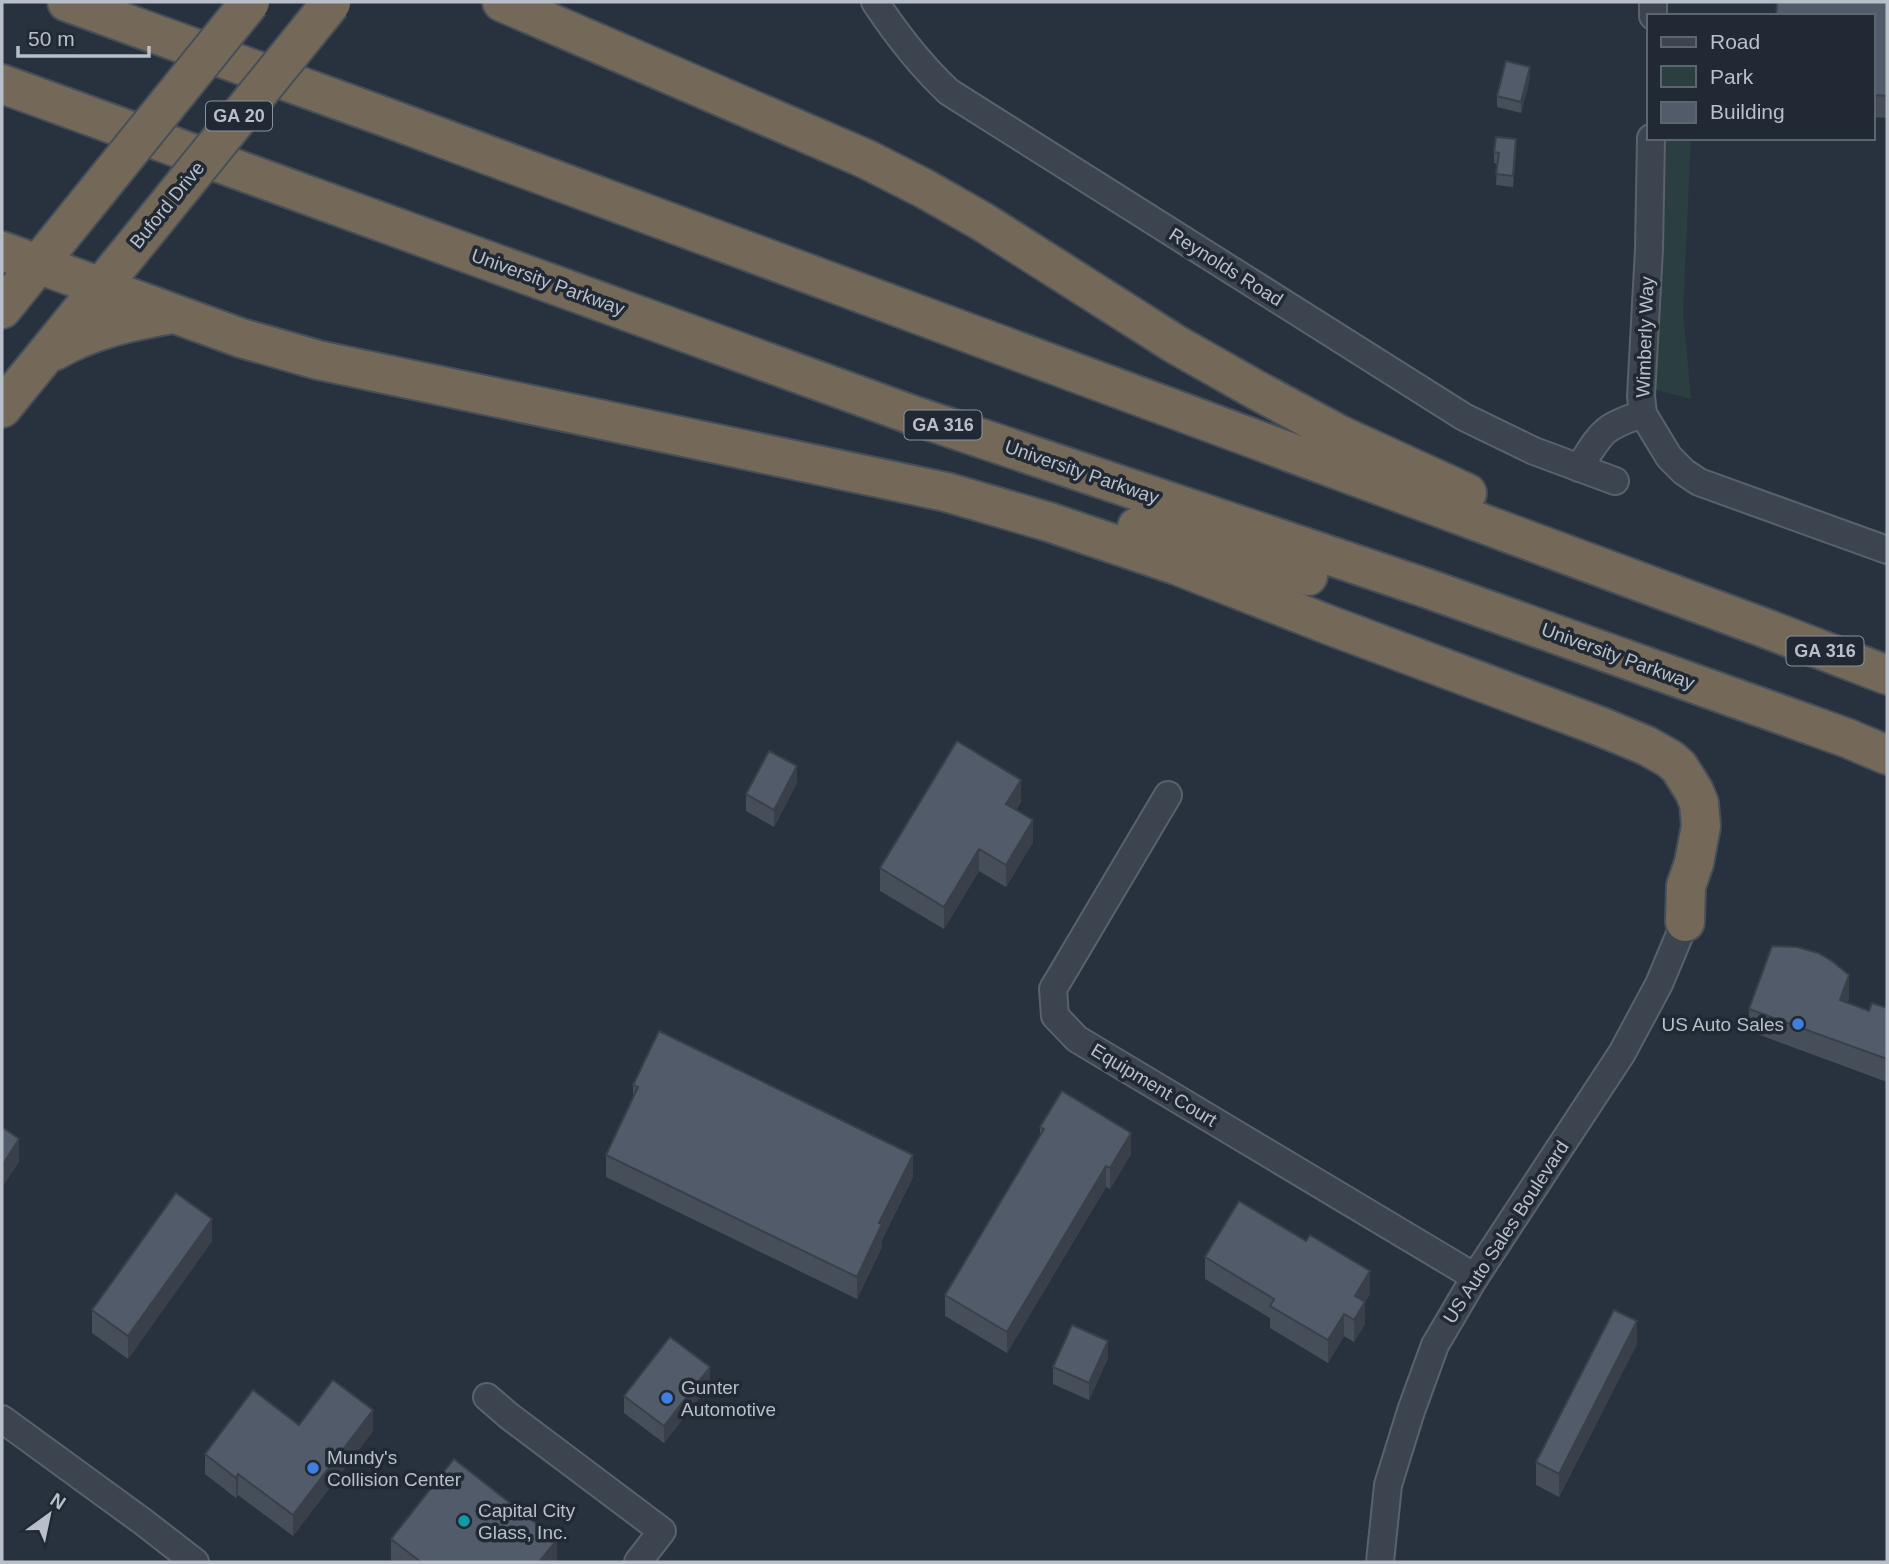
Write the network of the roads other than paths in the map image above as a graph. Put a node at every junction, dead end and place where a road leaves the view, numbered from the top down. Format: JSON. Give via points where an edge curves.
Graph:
{"nodes":[{"id":1,"x":67,"y":2,"type":"edge"},
{"id":2,"x":250,"y":2,"type":"edge"},
{"id":3,"x":331,"y":2,"type":"edge"},
{"id":4,"x":503,"y":2,"type":"edge"},
{"id":5,"x":875,"y":2,"type":"edge"},
{"id":6,"x":2,"y":83,"type":"edge"},
{"id":7,"x":1651,"y":140,"type":"edge"},
{"id":8,"x":2,"y":251,"type":"edge"},
{"id":9,"x":38,"y":264,"type":"junction"},
{"id":10,"x":102,"y":287,"type":"junction"},
{"id":11,"x":2,"y":309,"type":"edge"},
{"id":12,"x":172,"y":314,"type":"junction"},
{"id":13,"x":43,"y":358,"type":"junction"},
{"id":14,"x":2,"y":408,"type":"edge"},
{"id":15,"x":1643,"y":414,"type":"junction"},
{"id":16,"x":1579,"y":468,"type":"junction"},
{"id":17,"x":1615,"y":481,"type":"dead end"},
{"id":18,"x":946,"y":492,"type":"junction"},
{"id":19,"x":1887,"y":550,"type":"edge"},
{"id":20,"x":1762,"y":627,"type":"junction"},
{"id":21,"x":1887,"y":675,"type":"edge"},
{"id":22,"x":1887,"y":755,"type":"edge"},
{"id":23,"x":1887,"y":768,"type":"edge"},
{"id":24,"x":1168,"y":795,"type":"dead end"},
{"id":25,"x":1685,"y":922,"type":"joint"},
{"id":26,"x":1475,"y":1277,"type":"junction"},
{"id":27,"x":487,"y":1397,"type":"dead end"},
{"id":28,"x":2,"y":1419,"type":"edge"},
{"id":29,"x":195,"y":1562,"type":"edge"},
{"id":30,"x":638,"y":1562,"type":"edge"},
{"id":31,"x":1380,"y":1562,"type":"edge"}],
"edges":[{"from":1,"to":20,"type":"highway","number":"GA 316"},
{"from":2,"to":9,"type":"highway","number":"GA 20","bridge":true},
{"from":3,"to":10,"type":"highway","name":"Buford Drive","number":"GA 20","bridge":true},
{"from":4,"to":20,"type":"highway","via":[[866,159],[983,222],[1175,344],[1340,435]]},
{"from":5,"to":16,"type":"street","name":"Reynolds Road","via":[[898,37],[949,92],[1464,417]]},
{"from":6,"to":22,"type":"highway","name":"University Parkway","number":"GA 316","via":[[915,416],[1426,588]]},
{"from":7,"to":15,"type":"street","name":"Wimberly Way"},
{"from":8,"to":9,"type":"highway"},
{"from":9,"to":10,"type":"highway"},
{"from":9,"to":11,"type":"highway","number":"GA 20"},
{"from":10,"to":12,"type":"highway"},
{"from":10,"to":13,"type":"highway","name":"Buford Drive","number":"GA 20"},
{"from":12,"to":13,"type":"highway","via":[[97,332]]},
{"from":12,"to":18,"type":"highway","via":[[318,360]]},
{"from":13,"to":14,"type":"highway","name":"Buford Drive","number":"GA 20"},
{"from":15,"to":16,"type":"street","via":[[1601,433]]},
{"from":15,"to":19,"type":"street","name":"Wimberly Way","via":[[1669,457],[1699,481]]},
{"from":16,"to":17,"type":"street","name":"Reynolds Road"},
{"from":18,"to":23,"type":"highway","via":[[1001,497],[1083,514],[1261,561]]},
{"from":18,"to":25,"type":"highway","via":[[1176,565],[1658,752],[1688,779],[1701,815],[1699,845],[1686,886]]},
{"from":20,"to":21,"type":"highway","number":"GA 316"},
{"from":24,"to":26,"type":"street","name":"Equipment Court","via":[[1053,989],[1055,1016],[1077,1039]]},
{"from":25,"to":26,"type":"street","name":"US Auto Sales Boulevard","via":[[1660,984],[1622,1053]]},
{"from":26,"to":31,"type":"street","name":"US Auto Sales Boulevard","via":[[1435,1345],[1411,1411],[1388,1485]]},
{"from":27,"to":30,"type":"street","via":[[662,1531]]},
{"from":28,"to":29,"type":"street"}]}
